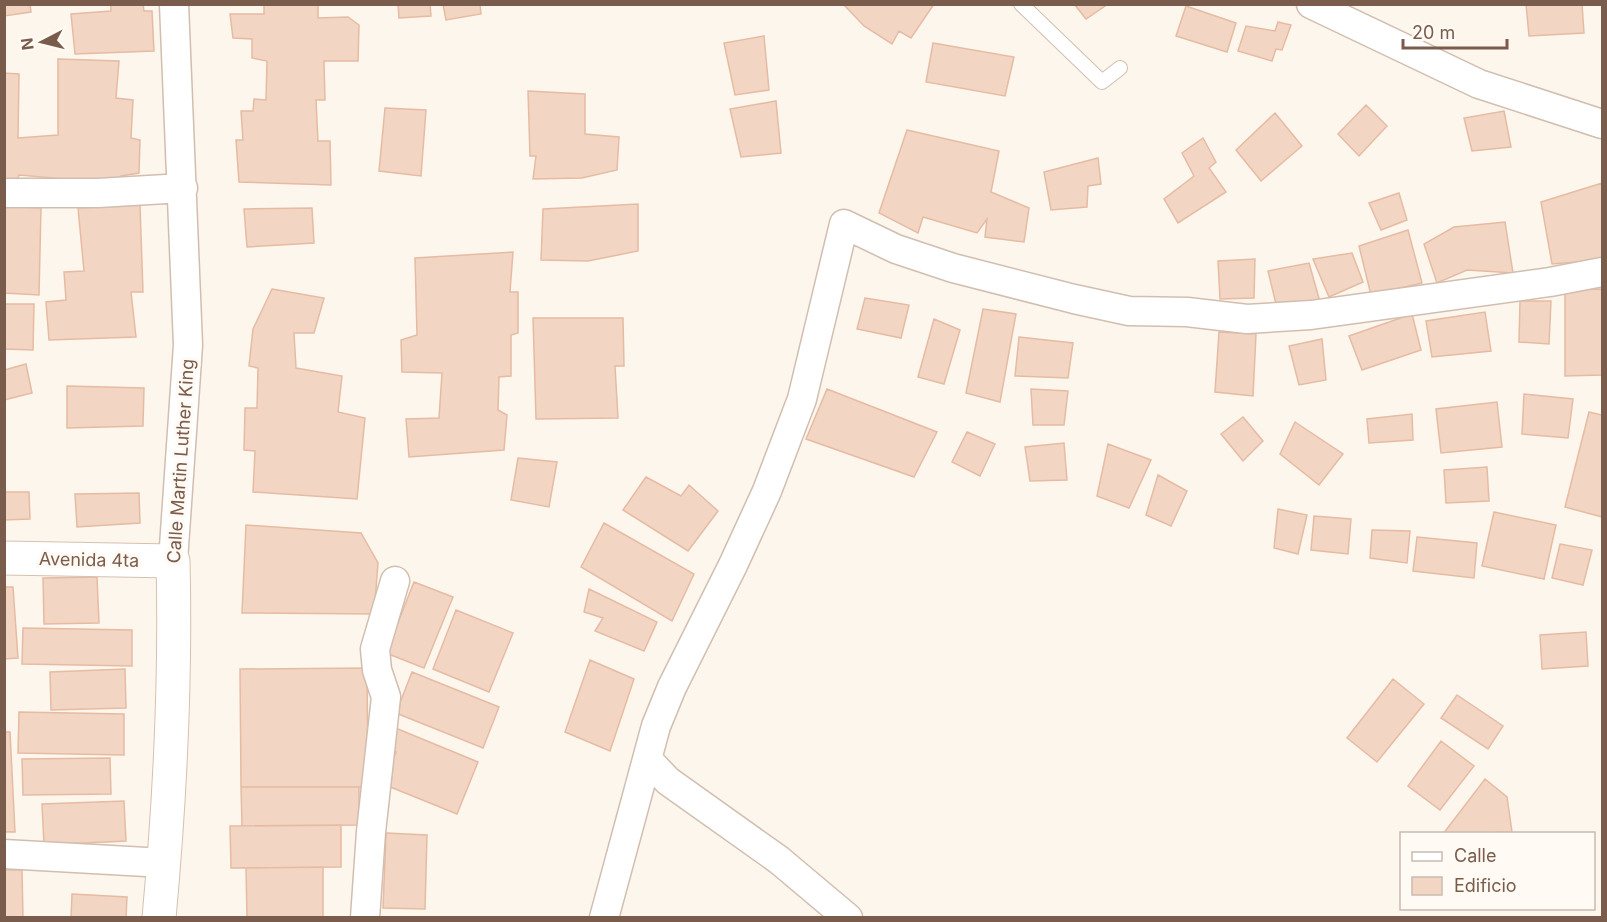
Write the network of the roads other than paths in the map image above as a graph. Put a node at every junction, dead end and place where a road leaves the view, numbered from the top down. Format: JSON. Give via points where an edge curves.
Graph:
{"nodes":[{"id":1,"x":174,"y":4,"type":"edge"},
{"id":2,"x":1021,"y":4,"type":"edge"},
{"id":3,"x":1311,"y":4,"type":"edge"},
{"id":4,"x":1120,"y":68,"type":"dead end"},
{"id":5,"x":1602,"y":124,"type":"edge"},
{"id":6,"x":183,"y":188,"type":"junction"},
{"id":7,"x":4,"y":193,"type":"edge"},
{"id":8,"x":1602,"y":272,"type":"edge"},
{"id":9,"x":4,"y":558,"type":"edge"},
{"id":10,"x":173,"y":561,"type":"junction"},
{"id":11,"x":395,"y":581,"type":"dead end"},
{"id":12,"x":648,"y":760,"type":"junction"},
{"id":13,"x":4,"y":854,"type":"edge"},
{"id":14,"x":164,"y":864,"type":"junction"},
{"id":15,"x":159,"y":918,"type":"edge"},
{"id":16,"x":365,"y":918,"type":"edge"},
{"id":17,"x":604,"y":918,"type":"edge"},
{"id":18,"x":848,"y":918,"type":"edge"}],
"edges":[{"from":1,"to":6,"type":"street","name":"Calle Martin Luther King"},
{"from":2,"to":4,"type":"lane","via":[[1102,82]]},
{"from":3,"to":5,"type":"street","via":[[1479,84]]},
{"from":6,"to":7,"type":"street"},
{"from":6,"to":10,"type":"street","name":"Calle Martin Luther King","via":[[188,345]]},
{"from":8,"to":12,"type":"street","via":[[1311,315],[1247,319],[1129,311],[1074,299],[953,268],[896,249],[844,224],[802,399],[767,491],[672,687],[656,726]]},
{"from":9,"to":10,"type":"street","name":"Avenida 4ta"},
{"from":10,"to":14,"type":"street","name":"Calle Martin Luther King","via":[[175,643]]},
{"from":11,"to":16,"type":"street","via":[[375,649],[386,697]]},
{"from":12,"to":17,"type":"street"},
{"from":12,"to":18,"type":"street","via":[[668,781],[779,860]]},
{"from":13,"to":14,"type":"street"},
{"from":14,"to":15,"type":"street","name":"Calle Martin Luther King"}]}
